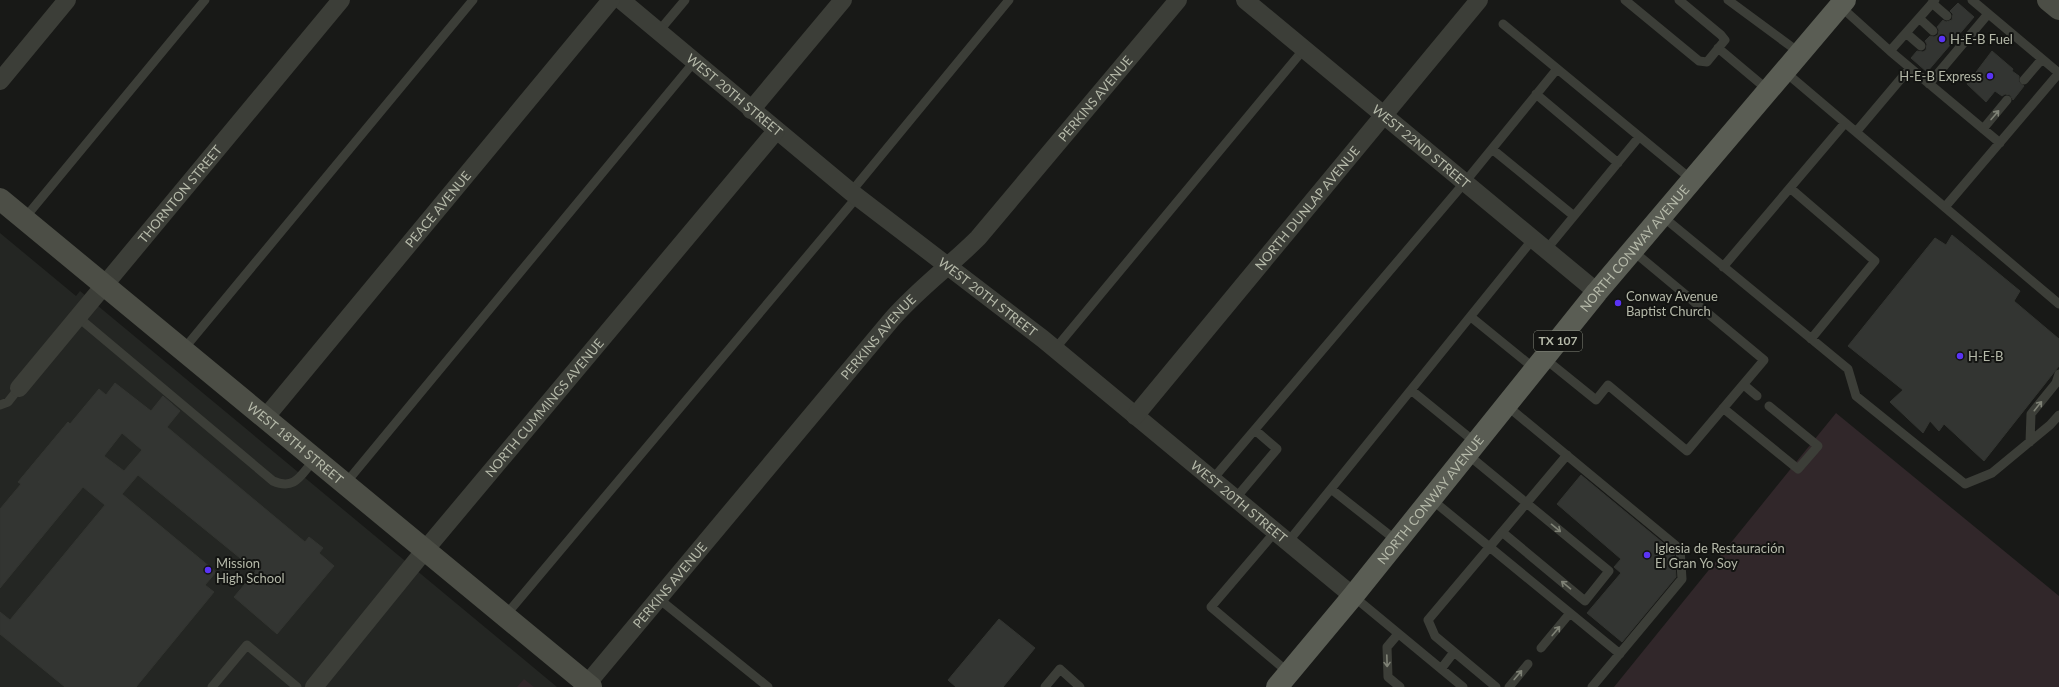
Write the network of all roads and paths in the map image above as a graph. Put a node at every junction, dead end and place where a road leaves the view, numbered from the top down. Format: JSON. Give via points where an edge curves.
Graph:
{"nodes":[{"id":1,"x":67,"y":0,"type":"edge"},
{"id":2,"x":205,"y":0,"type":"edge"},
{"id":3,"x":341,"y":0,"type":"edge"},
{"id":4,"x":473,"y":0,"type":"edge"},
{"id":5,"x":611,"y":0,"type":"edge"},
{"id":6,"x":621,"y":0,"type":"edge"},
{"id":7,"x":684,"y":0,"type":"edge"},
{"id":8,"x":843,"y":0,"type":"edge"},
{"id":9,"x":1009,"y":0,"type":"edge"},
{"id":10,"x":1178,"y":0,"type":"edge"},
{"id":11,"x":1245,"y":0,"type":"edge"},
{"id":12,"x":1479,"y":0,"type":"edge"},
{"id":13,"x":1625,"y":0,"type":"edge"},
{"id":14,"x":1679,"y":0,"type":"edge"},
{"id":15,"x":1728,"y":0,"type":"edge"},
{"id":16,"x":2048,"y":0,"type":"edge"},
{"id":17,"x":1934,"y":1,"type":"edge"},
{"id":18,"x":1976,"y":1,"type":"edge"},
{"id":19,"x":1842,"y":3,"type":"edge"},
{"id":20,"x":2059,"y":10,"type":"edge"},
{"id":21,"x":1988,"y":14,"type":"junction"},
{"id":22,"x":1947,"y":16,"type":"dead end"},
{"id":23,"x":1918,"y":18,"type":"junction"},
{"id":24,"x":1503,"y":24,"type":"dead end"},
{"id":25,"x":659,"y":31,"type":"junction"},
{"id":26,"x":1933,"y":31,"type":"dead end"},
{"id":27,"x":1906,"y":33,"type":"junction"},
{"id":28,"x":1921,"y":46,"type":"dead end"},
{"id":29,"x":1718,"y":48,"type":"junction"},
{"id":30,"x":1304,"y":49,"type":"junction"},
{"id":31,"x":1890,"y":51,"type":"junction"},
{"id":32,"x":1800,"y":53,"type":"junction"},
{"id":33,"x":2042,"y":59,"type":"junction"},
{"id":34,"x":694,"y":62,"type":"junction"},
{"id":35,"x":1910,"y":68,"type":"junction"},
{"id":36,"x":1557,"y":69,"type":"junction"},
{"id":37,"x":1784,"y":71,"type":"junction"},
{"id":38,"x":2059,"y":73,"type":"edge"},
{"id":39,"x":2024,"y":80,"type":"dead end"},
{"id":40,"x":0,"y":81,"type":"edge"},
{"id":41,"x":1929,"y":84,"type":"junction"},
{"id":42,"x":1768,"y":90,"type":"junction"},
{"id":43,"x":1536,"y":94,"type":"junction"},
{"id":44,"x":2007,"y":100,"type":"dead end"},
{"id":45,"x":751,"y":110,"type":"junction"},
{"id":46,"x":1384,"y":114,"type":"junction"},
{"id":47,"x":1845,"y":123,"type":"junction"},
{"id":48,"x":1983,"y":129,"type":"junction"},
{"id":49,"x":776,"y":131,"type":"junction"},
{"id":50,"x":1856,"y":132,"type":"junction"},
{"id":51,"x":1639,"y":137,"type":"junction"},
{"id":52,"x":2000,"y":143,"type":"junction"},
{"id":53,"x":1492,"y":149,"type":"junction"},
{"id":54,"x":1618,"y":163,"type":"junction"},
{"id":55,"x":1692,"y":180,"type":"junction"},
{"id":56,"x":1465,"y":182,"type":"junction"},
{"id":57,"x":1790,"y":188,"type":"junction"},
{"id":58,"x":854,"y":194,"type":"junction"},
{"id":59,"x":0,"y":199,"type":"edge"},
{"id":60,"x":1945,"y":207,"type":"junction"},
{"id":61,"x":1574,"y":216,"type":"junction"},
{"id":62,"x":1662,"y":216,"type":"junction"},
{"id":63,"x":24,"y":219,"type":"junction"},
{"id":64,"x":1540,"y":245,"type":"junction"},
{"id":65,"x":1632,"y":250,"type":"junction"},
{"id":66,"x":948,"y":267,"type":"junction"},
{"id":67,"x":1724,"y":267,"type":"junction"},
{"id":68,"x":105,"y":286,"type":"junction"},
{"id":69,"x":1597,"y":292,"type":"junction"},
{"id":70,"x":2059,"y":304,"type":"edge"},
{"id":71,"x":1471,"y":317,"type":"junction"},
{"id":72,"x":78,"y":318,"type":"junction"},
{"id":73,"x":1811,"y":339,"type":"junction"},
{"id":74,"x":1055,"y":349,"type":"junction"},
{"id":75,"x":183,"y":350,"type":"junction"},
{"id":76,"x":1540,"y":363,"type":"junction"},
{"id":77,"x":2058,"y":380,"type":"edge"},
{"id":78,"x":1744,"y":384,"type":"junction"},
{"id":79,"x":19,"y":388,"type":"joint"},
{"id":80,"x":1411,"y":390,"type":"junction"},
{"id":81,"x":1757,"y":396,"type":"dead end"},
{"id":82,"x":0,"y":405,"type":"edge"},
{"id":83,"x":1506,"y":405,"type":"junction"},
{"id":84,"x":1769,"y":406,"type":"dead end"},
{"id":85,"x":1723,"y":408,"type":"junction"},
{"id":86,"x":2059,"y":415,"type":"edge"},
{"id":87,"x":1135,"y":416,"type":"junction"},
{"id":88,"x":265,"y":418,"type":"junction"},
{"id":89,"x":1255,"y":430,"type":"junction"},
{"id":90,"x":2030,"y":442,"type":"junction"},
{"id":91,"x":1471,"y":449,"type":"junction"},
{"id":92,"x":1567,"y":455,"type":"junction"},
{"id":93,"x":314,"y":459,"type":"junction"},
{"id":94,"x":1212,"y":480,"type":"junction"},
{"id":95,"x":345,"y":484,"type":"junction"},
{"id":96,"x":1331,"y":489,"type":"junction"},
{"id":97,"x":1235,"y":499,"type":"junction"},
{"id":98,"x":1431,"y":499,"type":"junction"},
{"id":99,"x":1526,"y":503,"type":"junction"},
{"id":100,"x":1502,"y":532,"type":"junction"},
{"id":101,"x":1281,"y":537,"type":"junction"},
{"id":102,"x":1397,"y":541,"type":"junction"},
{"id":103,"x":1489,"y":547,"type":"junction"},
{"id":104,"x":425,"y":550,"type":"junction"},
{"id":105,"x":1353,"y":596,"type":"junction"},
{"id":106,"x":659,"y":599,"type":"junction"},
{"id":107,"x":1570,"y":613,"type":"junction"},
{"id":108,"x":505,"y":616,"type":"junction"},
{"id":109,"x":1398,"y":634,"type":"junction"},
{"id":110,"x":1541,"y":648,"type":"dead end"},
{"id":111,"x":1454,"y":652,"type":"junction"},
{"id":112,"x":1620,"y":654,"type":"junction"},
{"id":113,"x":1528,"y":664,"type":"dead end"},
{"id":114,"x":1441,"y":668,"type":"junction"},
{"id":115,"x":1283,"y":680,"type":"edge"},
{"id":116,"x":589,"y":686,"type":"edge"},
{"id":117,"x":212,"y":687,"type":"edge"},
{"id":118,"x":297,"y":687,"type":"edge"},
{"id":119,"x":314,"y":687,"type":"edge"},
{"id":120,"x":768,"y":687,"type":"edge"},
{"id":121,"x":1045,"y":687,"type":"edge"},
{"id":122,"x":1080,"y":687,"type":"edge"},
{"id":123,"x":1400,"y":687,"type":"edge"},
{"id":124,"x":1463,"y":687,"type":"edge"},
{"id":125,"x":1496,"y":687,"type":"edge"},
{"id":126,"x":1509,"y":687,"type":"edge"},
{"id":127,"x":1592,"y":687,"type":"edge"}],
"edges":[{"from":1,"to":40,"type":"street"},
{"from":2,"to":63,"type":"lane"},
{"from":3,"to":68,"type":"street","name":"THORNTON STREET"},
{"from":4,"to":75,"type":"lane"},
{"from":5,"to":88,"type":"street","name":"PEACE AVENUE"},
{"from":6,"to":25,"type":"street","name":"WEST 20TH STREET"},
{"from":7,"to":25,"type":"lane"},
{"from":8,"to":45,"type":"street"},
{"from":9,"to":58,"type":"lane"},
{"from":10,"to":66,"type":"street","name":"PERKINS AVENUE","via":[[996,219]]},
{"from":11,"to":30,"type":"street","name":"WEST 22ND STREET"},
{"from":12,"to":46,"type":"street","name":"NORTH DUNLAP AVENUE"},
{"from":13,"to":29,"type":"lane","via":[[1699,61],[1707,62]]},
{"from":14,"to":29,"type":"lane","via":[[1721,35],[1725,40]]},
{"from":15,"to":32,"type":"lane"},
{"from":16,"to":20,"type":"street"},
{"from":17,"to":22,"type":"lane"},
{"from":17,"to":23,"type":"lane"},
{"from":18,"to":21,"type":"lane"},
{"from":19,"to":31,"type":"lane"},
{"from":19,"to":32,"type":"main road","name":"NORTH CONWAY AVENUE","number":"TX 107"},
{"from":21,"to":33,"type":"lane"},
{"from":21,"to":41,"type":"lane","via":[[1967,32],[1941,63]]},
{"from":23,"to":26,"type":"lane"},
{"from":23,"to":27,"type":"lane"},
{"from":24,"to":36,"type":"lane"},
{"from":25,"to":34,"type":"street","name":"WEST 20TH STREET"},
{"from":27,"to":28,"type":"lane"},
{"from":27,"to":31,"type":"lane"},
{"from":29,"to":42,"type":"lane"},
{"from":30,"to":46,"type":"street","name":"WEST 22ND STREET"},
{"from":30,"to":74,"type":"lane"},
{"from":31,"to":35,"type":"lane"},
{"from":32,"to":37,"type":"main road","name":"NORTH CONWAY AVENUE","number":"TX 107"},
{"from":33,"to":38,"type":"lane"},
{"from":33,"to":39,"type":"lane"},
{"from":34,"to":45,"type":"street","name":"WEST 20TH STREET"},
{"from":34,"to":95,"type":"lane"},
{"from":35,"to":41,"type":"lane"},
{"from":35,"to":50,"type":"lane"},
{"from":36,"to":43,"type":"lane"},
{"from":36,"to":51,"type":"lane"},
{"from":37,"to":42,"type":"main road","name":"NORTH CONWAY AVENUE","number":"TX 107"},
{"from":37,"to":47,"type":"lane"},
{"from":38,"to":52,"type":"lane"},
{"from":41,"to":48,"type":"lane"},
{"from":42,"to":55,"type":"main road","name":"NORTH CONWAY AVENUE","number":"TX 107"},
{"from":43,"to":53,"type":"lane"},
{"from":43,"to":54,"type":"lane"},
{"from":48,"to":44,"type":"lane","one_way":true},
{"from":45,"to":49,"type":"street","name":"WEST 20TH STREET"},
{"from":46,"to":56,"type":"street","name":"WEST 22ND STREET"},
{"from":46,"to":87,"type":"street","name":"NORTH DUNLAP AVENUE"},
{"from":47,"to":50,"type":"lane"},
{"from":47,"to":57,"type":"lane"},
{"from":48,"to":52,"type":"lane"},
{"from":49,"to":58,"type":"street","name":"WEST 20TH STREET"},
{"from":49,"to":104,"type":"street","name":"NORTH CUMMINGS AVENUE"},
{"from":50,"to":60,"type":"lane"},
{"from":51,"to":54,"type":"lane"},
{"from":51,"to":55,"type":"lane"},
{"from":52,"to":60,"type":"lane"},
{"from":53,"to":56,"type":"lane"},
{"from":53,"to":61,"type":"lane"},
{"from":54,"to":61,"type":"lane"},
{"from":55,"to":62,"type":"main road","name":"NORTH CONWAY AVENUE","number":"TX 107"},
{"from":56,"to":64,"type":"street","name":"WEST 22ND STREET"},
{"from":56,"to":89,"type":"lane"},
{"from":57,"to":67,"type":"lane"},
{"from":57,"to":73,"type":"lane","via":[[1875,261]]},
{"from":58,"to":66,"type":"street","name":"WEST 20TH STREET"},
{"from":58,"to":108,"type":"lane"},
{"from":59,"to":63,"type":"street","name":"WEST 18TH STREET"},
{"from":60,"to":70,"type":"lane"},
{"from":61,"to":64,"type":"lane"},
{"from":62,"to":65,"type":"main road","name":"NORTH CONWAY AVENUE","number":"TX 107"},
{"from":62,"to":67,"type":"lane"},
{"from":63,"to":68,"type":"street","name":"WEST 18TH STREET"},
{"from":64,"to":69,"type":"street","name":"WEST 22ND STREET"},
{"from":64,"to":71,"type":"lane"},
{"from":65,"to":69,"type":"main road","name":"NORTH CONWAY AVENUE","number":"TX 107"},
{"from":65,"to":78,"type":"lane","via":[[1764,360]]},
{"from":66,"to":74,"type":"street","name":"WEST 20TH STREET"},
{"from":66,"to":106,"type":"street","name":"PERKINS AVENUE","via":[[904,304]]},
{"from":67,"to":73,"type":"lane"},
{"from":68,"to":72,"type":"street","name":"THORNTON STREET"},
{"from":68,"to":75,"type":"street","name":"WEST 18TH STREET"},
{"from":69,"to":76,"type":"main road","name":"NORTH CONWAY AVENUE","number":"TX 107"},
{"from":71,"to":76,"type":"lane"},
{"from":71,"to":80,"type":"lane"},
{"from":72,"to":79,"type":"street","name":"THORNTON STREET"},
{"from":72,"to":93,"type":"lane","via":[[273,481],[284,486],[294,483]]},
{"from":73,"to":90,"type":"lane","via":[[1848,370],[1856,396],[1965,484],[1992,472]]},
{"from":74,"to":87,"type":"street","name":"WEST 20TH STREET"},
{"from":75,"to":88,"type":"street","name":"WEST 18TH STREET"},
{"from":76,"to":83,"type":"main road","name":"NORTH CONWAY AVENUE","number":"TX 107"},
{"from":76,"to":85,"type":"lane","via":[[1596,400],[1608,386],[1687,451]]},
{"from":90,"to":77,"type":"lane","one_way":true,"via":[[2031,414]]},
{"from":78,"to":81,"type":"lane"},
{"from":78,"to":85,"type":"lane"},
{"from":79,"to":82,"type":"lane","via":[[8,402]]},
{"from":80,"to":91,"type":"lane"},
{"from":80,"to":96,"type":"lane"},
{"from":83,"to":91,"type":"main road","name":"NORTH CONWAY AVENUE","number":"TX 107"},
{"from":83,"to":92,"type":"lane"},
{"from":84,"to":85,"type":"lane","via":[[1818,446],[1798,469]]},
{"from":86,"to":90,"type":"lane"},
{"from":87,"to":94,"type":"street","name":"WEST 20TH STREET"},
{"from":88,"to":93,"type":"street","name":"WEST 18TH STREET"},
{"from":89,"to":94,"type":"lane"},
{"from":89,"to":97,"type":"lane","via":[[1277,449]]},
{"from":91,"to":98,"type":"main road","name":"NORTH CONWAY AVENUE","number":"TX 107"},
{"from":91,"to":99,"type":"lane"},
{"from":92,"to":99,"type":"lane"},
{"from":92,"to":112,"type":"lane","via":[[1680,549],[1682,579]]},
{"from":93,"to":95,"type":"street","name":"WEST 18TH STREET"},
{"from":94,"to":97,"type":"street","name":"WEST 20TH STREET"},
{"from":95,"to":104,"type":"street","name":"WEST 18TH STREET"},
{"from":96,"to":101,"type":"lane"},
{"from":96,"to":102,"type":"lane"},
{"from":97,"to":101,"type":"street","name":"WEST 20TH STREET"},
{"from":98,"to":102,"type":"main road","name":"NORTH CONWAY AVENUE","number":"TX 107"},
{"from":98,"to":103,"type":"lane"},
{"from":99,"to":100,"type":"lane"},
{"from":99,"to":100,"type":"lane","one_way":true,"via":[[1609,571],[1585,600]]},
{"from":100,"to":103,"type":"lane"},
{"from":101,"to":105,"type":"street","name":"WEST 20TH STREET"},
{"from":101,"to":115,"type":"lane","via":[[1211,607]]},
{"from":102,"to":105,"type":"main road","name":"NORTH CONWAY AVENUE","number":"TX 107"},
{"from":103,"to":107,"type":"lane"},
{"from":103,"to":111,"type":"lane","via":[[1428,620],[1435,636]]},
{"from":104,"to":108,"type":"street","name":"WEST 18TH STREET"},
{"from":104,"to":119,"type":"street","name":"NORTH CUMMINGS AVENUE"},
{"from":105,"to":109,"type":"lane"},
{"from":105,"to":115,"type":"main road","name":"NORTH CONWAY AVENUE","number":"TX 107"},
{"from":106,"to":116,"type":"street","name":"PERKINS AVENUE"},
{"from":106,"to":120,"type":"lane"},
{"from":110,"to":107,"type":"lane","one_way":true},
{"from":107,"to":112,"type":"lane"},
{"from":108,"to":116,"type":"street","name":"WEST 18TH STREET"},
{"from":109,"to":114,"type":"lane"},
{"from":109,"to":123,"type":"lane","one_way":true,"via":[[1387,647],[1388,677]]},
{"from":111,"to":114,"type":"lane"},
{"from":111,"to":125,"type":"lane"},
{"from":112,"to":127,"type":"lane"},
{"from":126,"to":113,"type":"lane","one_way":true},
{"from":114,"to":124,"type":"lane"},
{"from":117,"to":118,"type":"lane","via":[[248,645]]},
{"from":121,"to":122,"type":"lane","via":[[1060,669]]}]}
